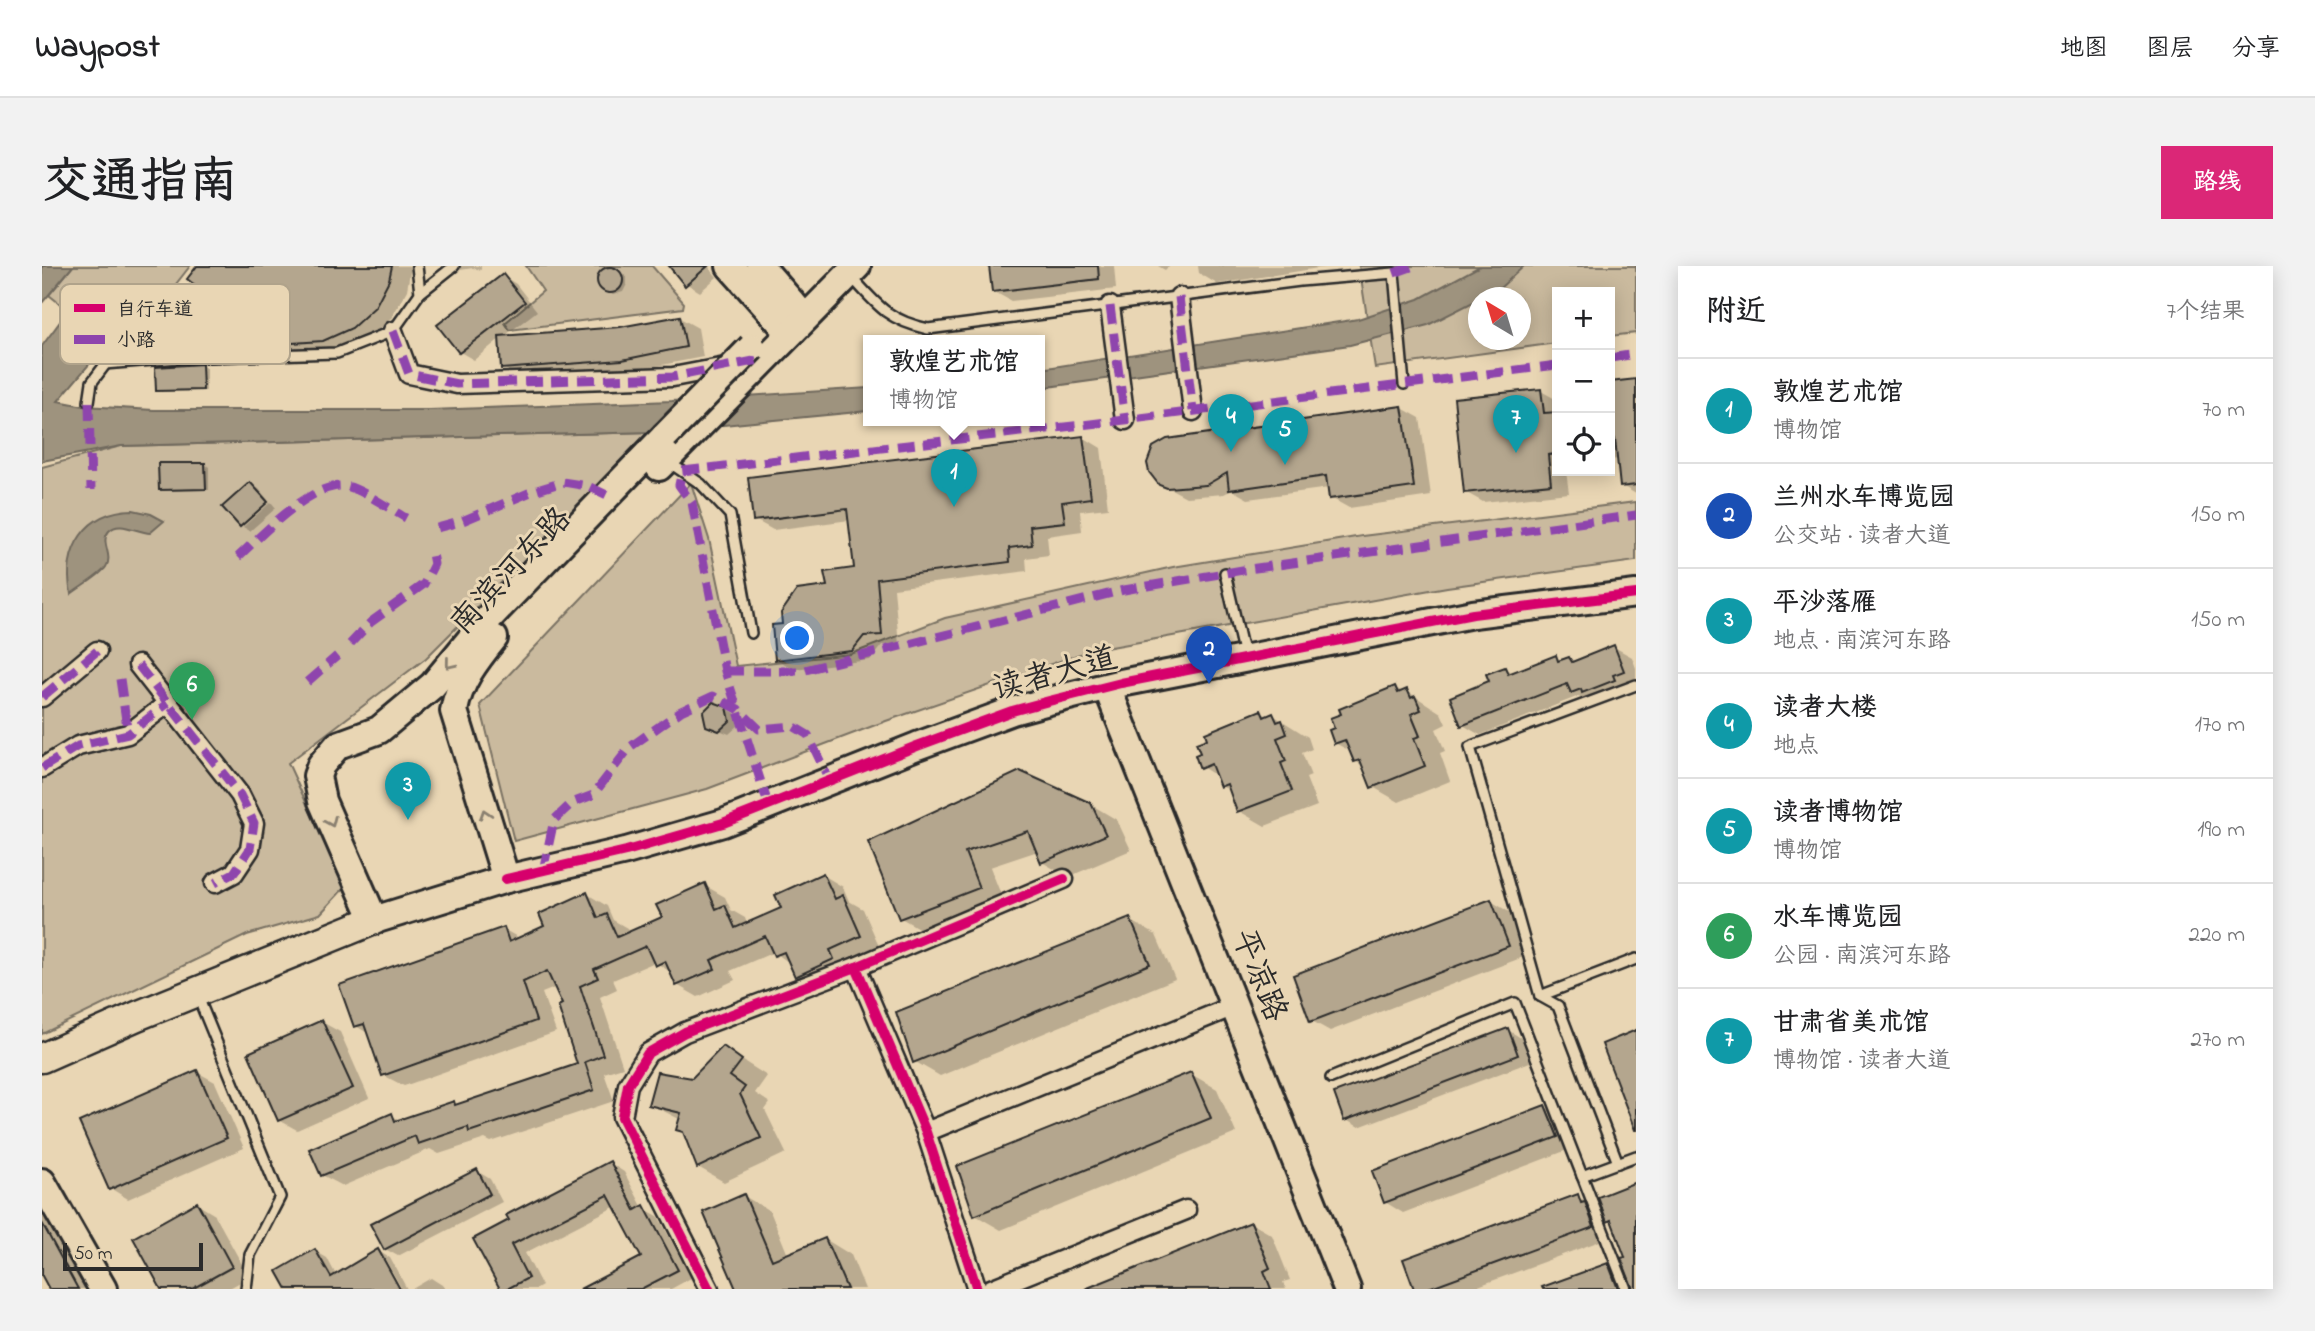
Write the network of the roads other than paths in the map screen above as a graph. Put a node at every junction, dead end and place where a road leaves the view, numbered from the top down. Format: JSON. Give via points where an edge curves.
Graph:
{"nodes":[{"id":1,"x":416,"y":266,"type":"edge"},
{"id":2,"x":454,"y":266,"type":"edge"},
{"id":3,"x":730,"y":266,"type":"edge"},
{"id":4,"x":760,"y":266,"type":"edge"},
{"id":5,"x":771,"y":266,"type":"edge"},
{"id":6,"x":846,"y":269,"type":"edge"},
{"id":7,"x":420,"y":293,"type":"junction"},
{"id":8,"x":1179,"y":297,"type":"junction"},
{"id":9,"x":1110,"y":306,"type":"junction"},
{"id":10,"x":792,"y":320,"type":"junction"},
{"id":11,"x":393,"y":331,"type":"junction"},
{"id":12,"x":758,"y":353,"type":"junction"},
{"id":13,"x":290,"y":354,"type":"edge"},
{"id":14,"x":115,"y":364,"type":"edge"},
{"id":15,"x":104,"y":365,"type":"joint"},
{"id":16,"x":1404,"y":384,"type":"dead end"},
{"id":17,"x":89,"y":402,"type":"dead end"},
{"id":18,"x":1192,"y":404,"type":"dead end"},
{"id":19,"x":1124,"y":412,"type":"dead end"},
{"id":20,"x":669,"y":448,"type":"junction"},
{"id":21,"x":1224,"y":573,"type":"dead end"},
{"id":22,"x":1636,"y":594,"type":"edge"},
{"id":23,"x":751,"y":634,"type":"dead end"},
{"id":24,"x":97,"y":651,"type":"dead end"},
{"id":25,"x":1244,"y":658,"type":"junction"},
{"id":26,"x":138,"y":665,"type":"dead end"},
{"id":27,"x":1636,"y":685,"type":"edge"},
{"id":28,"x":1107,"y":687,"type":"junction"},
{"id":29,"x":42,"y":697,"type":"edge"},
{"id":30,"x":168,"y":703,"type":"junction"},
{"id":31,"x":42,"y":768,"type":"edge"},
{"id":32,"x":506,"y":879,"type":"junction"},
{"id":33,"x":1064,"y":879,"type":"dead end"},
{"id":34,"x":215,"y":883,"type":"dead end"},
{"id":35,"x":374,"y":920,"type":"junction"},
{"id":36,"x":1636,"y":960,"type":"edge"},
{"id":37,"x":856,"y":967,"type":"junction"},
{"id":38,"x":196,"y":992,"type":"junction"},
{"id":39,"x":1540,"y":996,"type":"junction"},
{"id":40,"x":1234,"y":1006,"type":"junction"},
{"id":41,"x":42,"y":1058,"type":"edge"},
{"id":42,"x":1331,"y":1078,"type":"dead end"},
{"id":43,"x":926,"y":1132,"type":"junction"},
{"id":44,"x":1636,"y":1156,"type":"edge"},
{"id":45,"x":1618,"y":1163,"type":"junction"},
{"id":46,"x":1582,"y":1176,"type":"junction"},
{"id":47,"x":42,"y":1182,"type":"edge"},
{"id":48,"x":1186,"y":1210,"type":"dead end"},
{"id":49,"x":103,"y":1289,"type":"edge"},
{"id":50,"x":246,"y":1289,"type":"edge"},
{"id":51,"x":709,"y":1289,"type":"edge"},
{"id":52,"x":977,"y":1289,"type":"edge"},
{"id":53,"x":991,"y":1289,"type":"edge"},
{"id":54,"x":1347,"y":1289,"type":"edge"},
{"id":55,"x":1626,"y":1289,"type":"edge"}],
"edges":[{"from":1,"to":7,"type":"lane"},
{"from":2,"to":7,"type":"lane"},
{"from":3,"to":10,"type":"main road"},
{"from":4,"to":10,"type":"main road"},
{"from":5,"to":10,"type":"lane"},
{"from":6,"to":9,"type":"lane","via":[[884,313],[928,330]]},
{"from":6,"to":10,"type":"main road","name":"南滨河东路"},
{"from":7,"to":11,"type":"lane"},
{"from":8,"to":9,"type":"lane"},
{"from":8,"to":16,"type":"lane","via":[[1394,273]]},
{"from":8,"to":18,"type":"street"},
{"from":9,"to":19,"type":"street"},
{"from":10,"to":12,"type":"main road","name":"南滨河东路"},
{"from":11,"to":12,"type":"street","via":[[409,374],[457,384],[673,377]]},
{"from":11,"to":13,"type":"lane","via":[[337,353]]},
{"from":12,"to":20,"type":"main road","name":"南滨河东路","bridge":true},
{"from":14,"to":15,"type":"lane"},
{"from":15,"to":17,"type":"lane","via":[[92,382]]},
{"from":20,"to":23,"type":"lane","via":[[730,515]]},
{"from":32,"to":20,"type":"main road","name":"南滨河东路","one_way":true,"via":[[458,730],[457,695],[496,635]]},
{"from":20,"to":35,"type":"main road","name":"南滨河东路","one_way":true,"via":[[484,623],[433,685],[379,730],[338,745],[321,765],[317,776],[322,801]]},
{"from":21,"to":25,"type":"lane"},
{"from":22,"to":25,"type":"main road","name":"读者大道","via":[[1474,614]]},
{"from":24,"to":29,"type":"street"},
{"from":25,"to":28,"type":"main road","name":"读者大道"},
{"from":26,"to":30,"type":"street"},
{"from":27,"to":39,"type":"lane","via":[[1470,747]]},
{"from":28,"to":32,"type":"main road","name":"读者大道","via":[[1012,711],[723,823]]},
{"from":28,"to":40,"type":"main road","name":"平凉路"},
{"from":30,"to":31,"type":"street","via":[[128,734],[78,746]]},
{"from":30,"to":34,"type":"street","via":[[240,795],[254,823],[250,849],[234,873]]},
{"from":32,"to":35,"type":"main road"},
{"from":33,"to":37,"type":"street"},
{"from":35,"to":38,"type":"main road"},
{"from":36,"to":39,"type":"lane"},
{"from":37,"to":43,"type":"street"},
{"from":37,"to":51,"type":"street","via":[[685,1032],[648,1053],[628,1085],[622,1117]]},
{"from":38,"to":41,"type":"main road"},
{"from":38,"to":50,"type":"lane","via":[[280,1198],[250,1255]]},
{"from":39,"to":45,"type":"lane","via":[[1558,1006]]},
{"from":40,"to":43,"type":"street"},
{"from":40,"to":54,"type":"main road","name":"平凉路"},
{"from":42,"to":46,"type":"lane","via":[[1515,1003]]},
{"from":43,"to":52,"type":"street"},
{"from":44,"to":45,"type":"lane"},
{"from":45,"to":46,"type":"lane"},
{"from":46,"to":55,"type":"lane"},
{"from":47,"to":49,"type":"main road"},
{"from":48,"to":53,"type":"street"}]}
